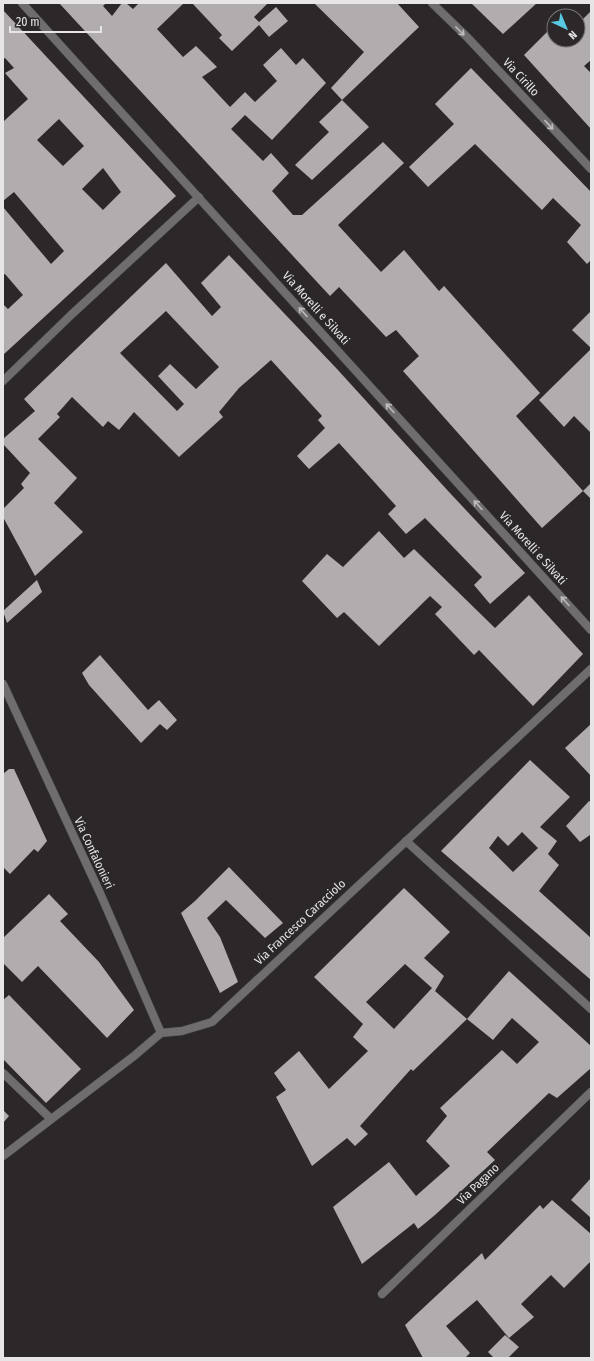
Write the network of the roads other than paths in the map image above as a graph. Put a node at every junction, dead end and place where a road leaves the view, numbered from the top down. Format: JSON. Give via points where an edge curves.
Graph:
{"nodes":[{"id":1,"x":22,"y":3,"type":"edge"},
{"id":2,"x":432,"y":3,"type":"edge"},
{"id":3,"x":591,"y":169,"type":"edge"},
{"id":4,"x":199,"y":197,"type":"junction"},
{"id":5,"x":3,"y":381,"type":"edge"},
{"id":6,"x":591,"y":630,"type":"edge"},
{"id":7,"x":591,"y":669,"type":"edge"},
{"id":8,"x":3,"y":684,"type":"edge"},
{"id":9,"x":406,"y":840,"type":"junction"},
{"id":10,"x":591,"y":1009,"type":"edge"},
{"id":11,"x":161,"y":1033,"type":"junction"},
{"id":12,"x":3,"y":1073,"type":"edge"},
{"id":13,"x":591,"y":1092,"type":"edge"},
{"id":14,"x":51,"y":1119,"type":"junction"},
{"id":15,"x":3,"y":1156,"type":"edge"},
{"id":16,"x":382,"y":1294,"type":"dead end"}],
"edges":[{"from":1,"to":4,"type":"street","name":"Via Morelli e Silvati"},
{"from":2,"to":3,"type":"street","name":"Via Cirillo","one_way":true},
{"from":4,"to":5,"type":"street"},
{"from":6,"to":4,"type":"street","name":"Via Morelli e Silvati","one_way":true},
{"from":7,"to":9,"type":"street","name":"Via Francesco Caracciolo"},
{"from":8,"to":11,"type":"street","name":"Via Confalonieri","via":[[100,893]]},
{"from":9,"to":10,"type":"street"},
{"from":9,"to":11,"type":"street","name":"Via Francesco Caracciolo","via":[[212,1022],[182,1031]]},
{"from":11,"to":14,"type":"street"},
{"from":12,"to":14,"type":"street"},
{"from":13,"to":16,"type":"street","name":"Via Pagano"},
{"from":14,"to":15,"type":"street"}]}
